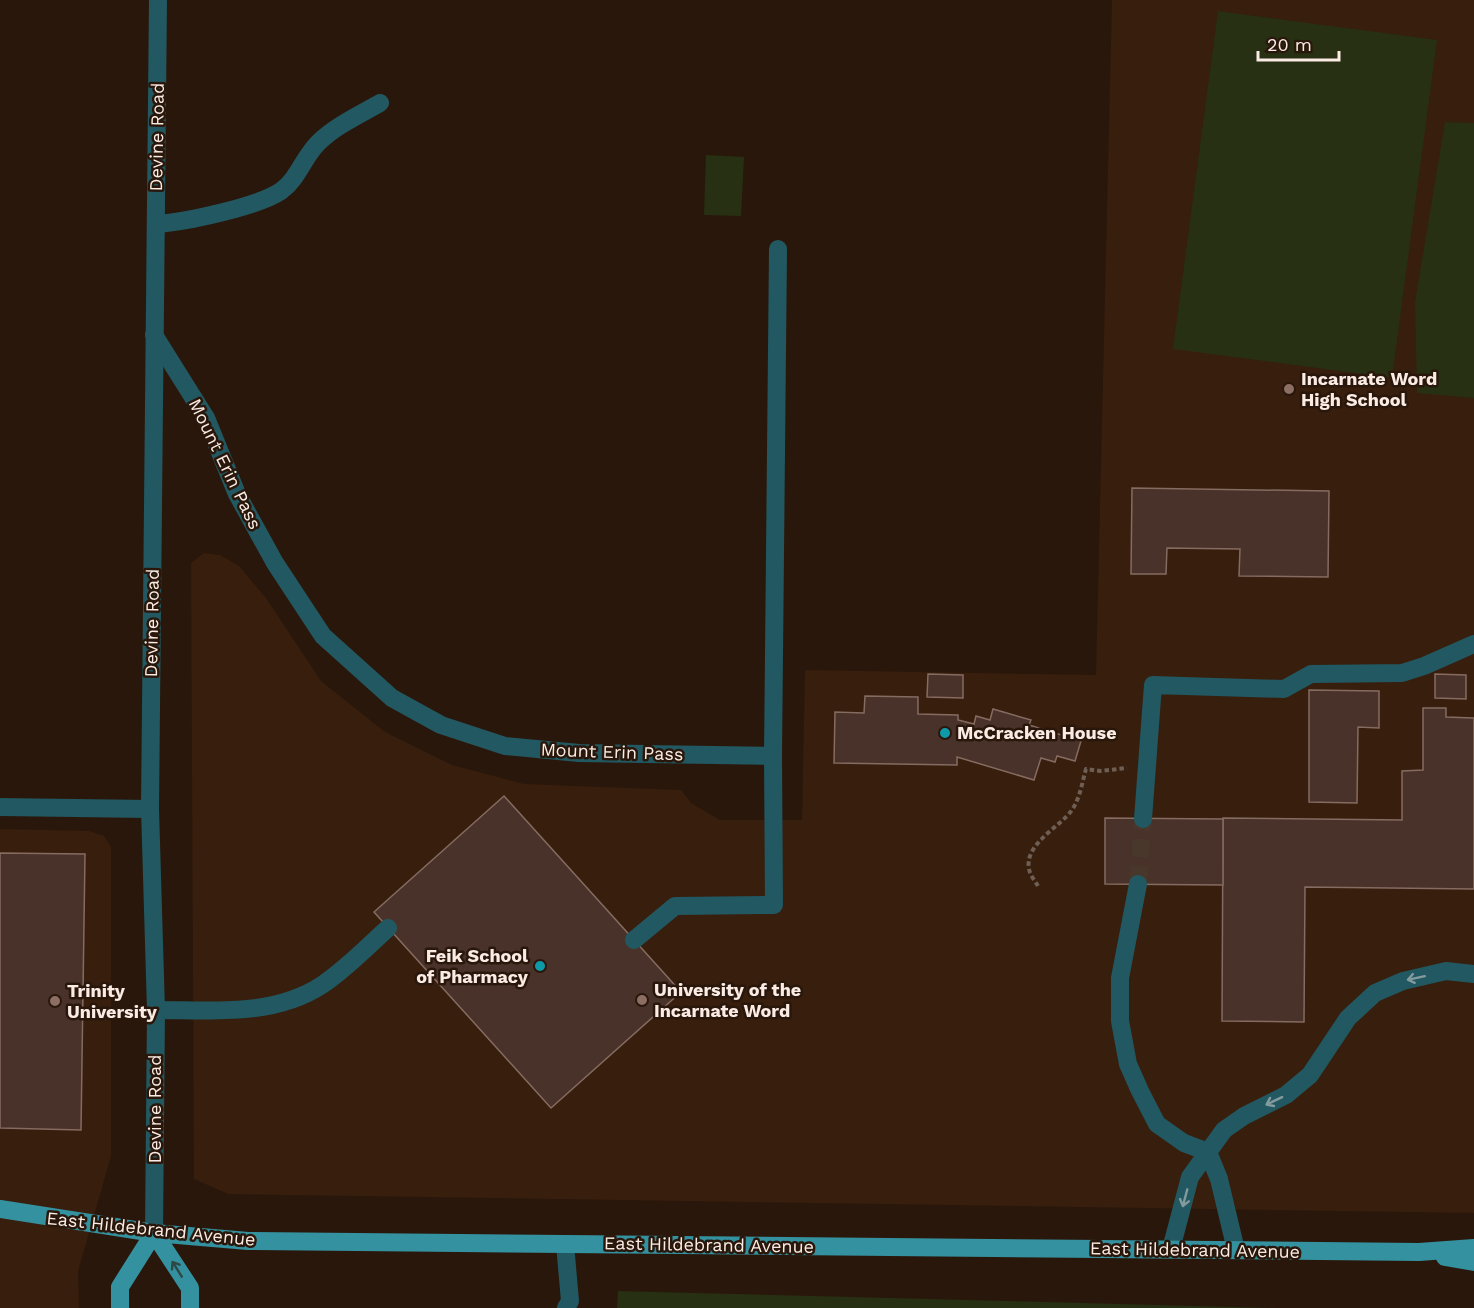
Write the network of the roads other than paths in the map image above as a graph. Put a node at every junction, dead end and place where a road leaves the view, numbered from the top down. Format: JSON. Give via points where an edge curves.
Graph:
{"nodes":[{"id":1,"x":160,"y":5,"type":"edge"},
{"id":2,"x":380,"y":103,"type":"dead end"},
{"id":3,"x":156,"y":224,"type":"junction"},
{"id":4,"x":778,"y":249,"type":"dead end"},
{"id":5,"x":154,"y":335,"type":"junction"},
{"id":6,"x":1474,"y":644,"type":"edge"},
{"id":7,"x":773,"y":756,"type":"junction"},
{"id":8,"x":0,"y":807,"type":"edge"},
{"id":9,"x":150,"y":809,"type":"junction"},
{"id":10,"x":1143,"y":819,"type":"tunnel mouth"},
{"id":11,"x":1138,"y":884,"type":"tunnel mouth"},
{"id":12,"x":388,"y":928,"type":"dead end"},
{"id":13,"x":634,"y":940,"type":"dead end"},
{"id":14,"x":1474,"y":974,"type":"edge"},
{"id":15,"x":156,"y":1010,"type":"junction"},
{"id":16,"x":1209,"y":1152,"type":"junction"},
{"id":17,"x":0,"y":1209,"type":"edge"},
{"id":18,"x":154,"y":1233,"type":"junction"},
{"id":19,"x":566,"y":1244,"type":"junction"},
{"id":20,"x":1474,"y":1248,"type":"edge"},
{"id":21,"x":1171,"y":1249,"type":"junction"},
{"id":22,"x":1236,"y":1250,"type":"junction"},
{"id":23,"x":1419,"y":1252,"type":"junction"},
{"id":24,"x":1474,"y":1262,"type":"edge"},
{"id":25,"x":120,"y":1308,"type":"edge"},
{"id":26,"x":190,"y":1308,"type":"edge"},
{"id":27,"x":566,"y":1308,"type":"edge"}],
"edges":[{"from":1,"to":3,"type":"street","name":"Devine Road"},
{"from":2,"to":3,"type":"street","via":[[317,144],[295,178],[272,196],[224,211]]},
{"from":3,"to":5,"type":"street","name":"Devine Road"},
{"from":4,"to":7,"type":"street"},
{"from":5,"to":7,"type":"street","name":"Mount Erin Pass","via":[[206,418],[237,494],[274,563],[323,636],[392,698],[441,725],[505,746],[579,753]]},
{"from":5,"to":9,"type":"street","name":"Devine Road"},
{"from":6,"to":10,"type":"street","via":[[1402,673],[1311,674],[1284,689],[1153,686]]},
{"from":7,"to":13,"type":"street","via":[[774,905],[675,906]]},
{"from":8,"to":9,"type":"street"},
{"from":9,"to":15,"type":"street","name":"Devine Road"},
{"from":11,"to":16,"type":"street","via":[[1120,978],[1120,1021],[1128,1064],[1157,1124],[1184,1143]]},
{"from":12,"to":15,"type":"street","via":[[330,979],[291,1001],[259,1009]]},
{"from":14,"to":16,"type":"street","one_way":true,"via":[[1446,971],[1403,981],[1375,993],[1348,1018],[1310,1075],[1286,1095],[1224,1130]]},
{"from":15,"to":18,"type":"street","name":"Devine Road"},
{"from":16,"to":21,"type":"street","one_way":true,"via":[[1190,1177]]},
{"from":16,"to":22,"type":"street"},
{"from":17,"to":18,"type":"main road","name":"East Hildebrand Avenue"},
{"from":18,"to":19,"type":"main road","name":"East Hildebrand Avenue","via":[[248,1241]]},
{"from":18,"to":25,"type":"main road","via":[[120,1287]]},
{"from":26,"to":18,"type":"main road","one_way":true,"via":[[190,1288]]},
{"from":19,"to":21,"type":"main road","name":"East Hildebrand Avenue"},
{"from":19,"to":27,"type":"street","via":[[570,1301]]},
{"from":20,"to":23,"type":"main road","name":"East Hildebrand Avenue"},
{"from":21,"to":22,"type":"main road","name":"East Hildebrand Avenue"},
{"from":22,"to":23,"type":"main road","name":"East Hildebrand Avenue"},
{"from":23,"to":24,"type":"main road","name":"East Hildebrand Avenue"}]}
